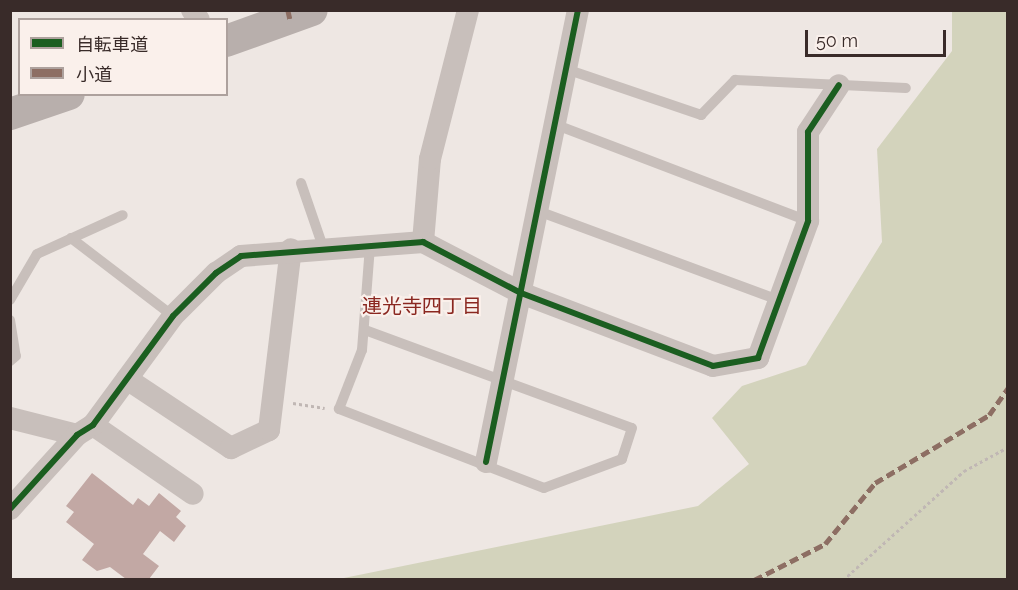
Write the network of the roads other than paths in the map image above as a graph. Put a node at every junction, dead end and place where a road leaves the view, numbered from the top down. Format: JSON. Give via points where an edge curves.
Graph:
{"nodes":[{"id":1,"x":312,"y":10,"type":"edge"},
{"id":2,"x":468,"y":10,"type":"edge"},
{"id":3,"x":578,"y":10,"type":"edge"},
{"id":4,"x":228,"y":40,"type":"edge"},
{"id":5,"x":566,"y":69,"type":"junction"},
{"id":6,"x":839,"y":85,"type":"junction"},
{"id":7,"x":906,"y":88,"type":"dead end"},
{"id":8,"x":63,"y":96,"type":"edge"},
{"id":9,"x":10,"y":114,"type":"edge"},
{"id":10,"x":554,"y":124,"type":"junction"},
{"id":11,"x":301,"y":183,"type":"dead end"},
{"id":12,"x":538,"y":211,"type":"junction"},
{"id":13,"x":123,"y":215,"type":"dead end"},
{"id":14,"x":808,"y":221,"type":"junction"},
{"id":15,"x":71,"y":237,"type":"junction"},
{"id":16,"x":423,"y":242,"type":"junction"},
{"id":17,"x":370,"y":246,"type":"junction"},
{"id":18,"x":323,"y":247,"type":"junction"},
{"id":19,"x":291,"y":249,"type":"junction"},
{"id":20,"x":521,"y":293,"type":"junction"},
{"id":21,"x":10,"y":300,"type":"edge"},
{"id":22,"x":779,"y":300,"type":"junction"},
{"id":23,"x":173,"y":316,"type":"junction"},
{"id":24,"x":10,"y":320,"type":"edge"},
{"id":25,"x":365,"y":330,"type":"junction"},
{"id":26,"x":10,"y":361,"type":"edge"},
{"id":27,"x":127,"y":379,"type":"junction"},
{"id":28,"x":505,"y":380,"type":"junction"},
{"id":29,"x":10,"y":418,"type":"edge"},
{"id":30,"x":85,"y":430,"type":"junction"},
{"id":31,"x":486,"y":462,"type":"junction"},
{"id":32,"x":193,"y":494,"type":"dead end"},
{"id":33,"x":10,"y":509,"type":"edge"}],
"edges":[{"from":1,"to":4,"type":"main road"},
{"from":2,"to":16,"type":"street","via":[[430,159]]},
{"from":3,"to":5,"type":"street"},
{"from":5,"to":6,"type":"lane","via":[[701,116],[735,80]]},
{"from":5,"to":10,"type":"street"},
{"from":6,"to":7,"type":"lane"},
{"from":6,"to":14,"type":"street","via":[[808,132]]},
{"from":8,"to":9,"type":"main road"},
{"from":10,"to":12,"type":"street"},
{"from":10,"to":14,"type":"lane"},
{"from":11,"to":18,"type":"lane"},
{"from":12,"to":20,"type":"street"},
{"from":12,"to":22,"type":"lane"},
{"from":13,"to":15,"type":"lane"},
{"from":14,"to":22,"type":"street"},
{"from":15,"to":21,"type":"lane","via":[[37,254]]},
{"from":15,"to":23,"type":"lane"},
{"from":16,"to":17,"type":"street"},
{"from":16,"to":20,"type":"street"},
{"from":17,"to":18,"type":"street"},
{"from":17,"to":25,"type":"lane"},
{"from":18,"to":19,"type":"street"},
{"from":19,"to":23,"type":"street","via":[[241,256],[216,273]]},
{"from":19,"to":27,"type":"street","via":[[276,401],[269,430],[231,448]]},
{"from":20,"to":22,"type":"street","via":[[712,366],[758,358]]},
{"from":20,"to":28,"type":"street"},
{"from":23,"to":27,"type":"street"},
{"from":24,"to":26,"type":"lane","via":[[16,356]]},
{"from":25,"to":28,"type":"lane"},
{"from":25,"to":31,"type":"lane","via":[[339,409]]},
{"from":27,"to":30,"type":"street"},
{"from":28,"to":31,"type":"street"},
{"from":28,"to":31,"type":"lane","via":[[632,428],[622,459],[544,488]]},
{"from":29,"to":30,"type":"street"},
{"from":30,"to":32,"type":"street"},
{"from":30,"to":33,"type":"street"}]}
